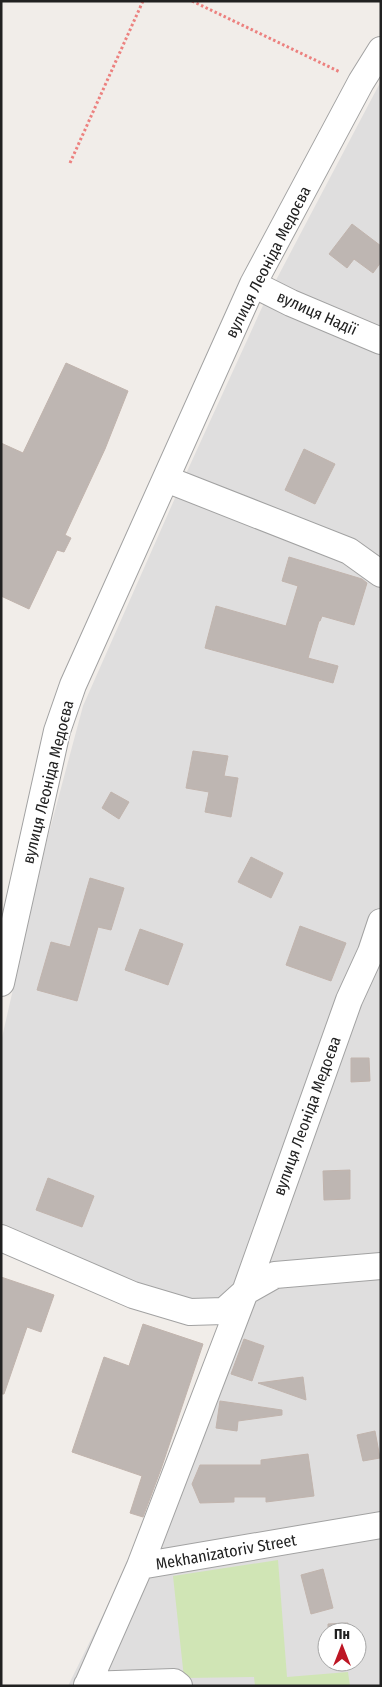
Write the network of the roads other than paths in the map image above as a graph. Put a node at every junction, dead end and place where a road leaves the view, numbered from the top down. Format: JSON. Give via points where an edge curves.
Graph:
{"nodes":[{"id":1,"x":381,"y":50,"type":"edge"},
{"id":2,"x":253,"y":284,"type":"junction"},
{"id":3,"x":381,"y":341,"type":"edge"},
{"id":4,"x":166,"y":479,"type":"junction"},
{"id":5,"x":381,"y":574,"type":"edge"},
{"id":6,"x":381,"y":922,"type":"edge"},
{"id":7,"x":376,"y":951,"type":"edge"},
{"id":8,"x":1,"y":983,"type":"edge"},
{"id":9,"x":1,"y":1238,"type":"edge"},
{"id":10,"x":381,"y":1266,"type":"edge"},
{"id":11,"x":245,"y":1292,"type":"junction"},
{"id":12,"x":381,"y":1525,"type":"edge"},
{"id":13,"x":140,"y":1566,"type":"junction"},
{"id":14,"x":87,"y":1685,"type":"edge"},
{"id":15,"x":180,"y":1686,"type":"edge"}],
"edges":[{"from":1,"to":2,"type":"street","name":"вулиця Леоніда Медоєва"},
{"from":2,"to":3,"type":"street","name":"вулиця Надії"},
{"from":2,"to":4,"type":"street","name":"вулиця Леоніда Медоєва"},
{"from":4,"to":5,"type":"street","via":[[349,551]]},
{"from":4,"to":8,"type":"street","name":"вулиця Леоніда Медоєва","via":[[73,685],[57,731]]},
{"from":6,"to":7,"type":"street","name":"вулиця Леоніда Медоєва"},
{"from":7,"to":11,"type":"street","name":"вулиця Леоніда Медоєва","via":[[348,1000]]},
{"from":9,"to":11,"type":"street","via":[[133,1295],[190,1312],[224,1311]]},
{"from":10,"to":11,"type":"street","via":[[275,1276]]},
{"from":11,"to":13,"type":"street","name":"вулиця Леоніда Медоєва"},
{"from":12,"to":13,"type":"street","name":"Mekhanizatoriv Street"},
{"from":13,"to":14,"type":"street","name":"Mekhanizatoriv Street"},
{"from":14,"to":15,"type":"street","via":[[174,1682]]}]}
